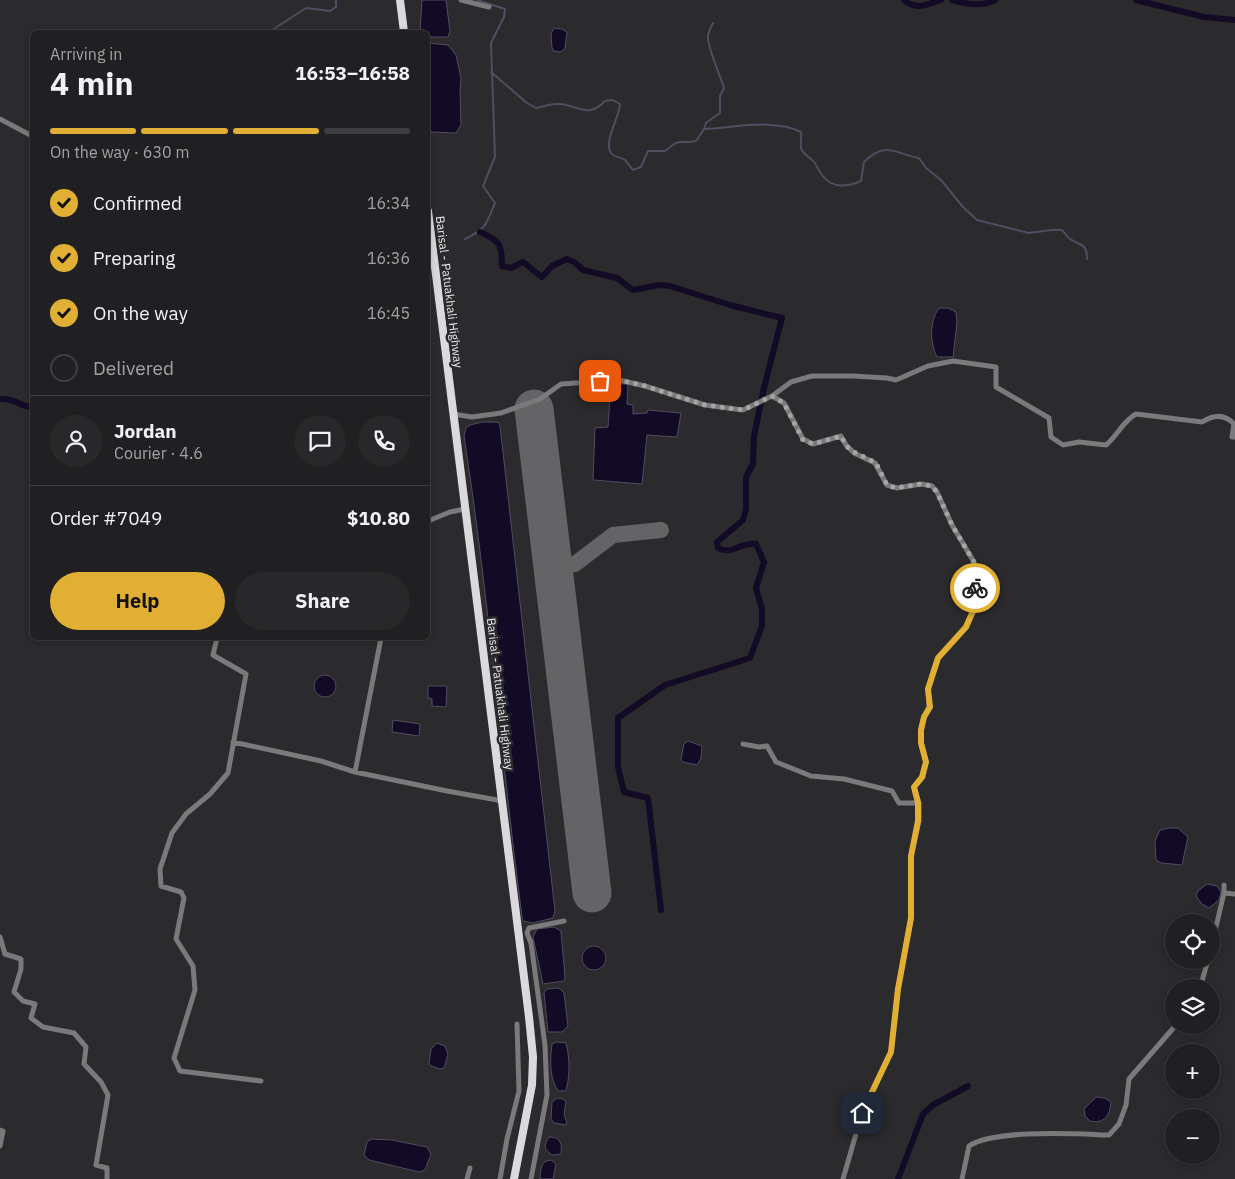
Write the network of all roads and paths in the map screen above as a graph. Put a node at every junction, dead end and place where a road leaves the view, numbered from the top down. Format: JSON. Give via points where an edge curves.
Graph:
{"nodes":[{"id":1,"x":400,"y":0,"type":"edge"},
{"id":2,"x":461,"y":0,"type":"edge"},
{"id":3,"x":489,"y":7,"type":"dead end"},
{"id":4,"x":404,"y":30,"type":"edge"},
{"id":5,"x":0,"y":119,"type":"edge"},
{"id":6,"x":30,"y":135,"type":"edge"},
{"id":7,"x":430,"y":229,"type":"edge"},
{"id":8,"x":772,"y":396,"type":"junction"},
{"id":9,"x":453,"y":414,"type":"junction"},
{"id":10,"x":1235,"y":438,"type":"edge"},
{"id":11,"x":464,"y":509,"type":"junction"},
{"id":12,"x":430,"y":520,"type":"edge"},
{"id":13,"x":217,"y":640,"type":"edge"},
{"id":14,"x":382,"y":640,"type":"edge"},
{"id":15,"x":233,"y":742,"type":"junction"},
{"id":16,"x":743,"y":744,"type":"dead end"},
{"id":17,"x":355,"y":772,"type":"junction"},
{"id":18,"x":502,"y":800,"type":"junction"},
{"id":19,"x":918,"y":803,"type":"junction"},
{"id":20,"x":1224,"y":885,"type":"dead end"},
{"id":21,"x":1224,"y":893,"type":"junction"},
{"id":22,"x":1235,"y":894,"type":"edge"},
{"id":23,"x":1219,"y":914,"type":"edge"},
{"id":24,"x":564,"y":921,"type":"dead end"},
{"id":25,"x":0,"y":937,"type":"edge"},
{"id":26,"x":517,"y":1024,"type":"dead end"},
{"id":27,"x":1168,"y":1034,"type":"edge"},
{"id":28,"x":261,"y":1081,"type":"dead end"},
{"id":29,"x":0,"y":1130,"type":"edge"},
{"id":30,"x":0,"y":1146,"type":"edge"},
{"id":31,"x":470,"y":1168,"type":"dead end"},
{"id":32,"x":107,"y":1179,"type":"edge"},
{"id":33,"x":467,"y":1179,"type":"edge"},
{"id":34,"x":500,"y":1179,"type":"edge"},
{"id":35,"x":514,"y":1179,"type":"edge"},
{"id":36,"x":531,"y":1179,"type":"edge"},
{"id":37,"x":842,"y":1179,"type":"edge"},
{"id":38,"x":962,"y":1179,"type":"edge"}],
"edges":[{"from":1,"to":4,"type":"highway"},
{"from":2,"to":3,"type":"street"},
{"from":5,"to":6,"type":"street"},
{"from":7,"to":9,"type":"highway","name":"Barisal - Patuakhali Highway"},
{"from":8,"to":9,"type":"street","via":[[743,410],[705,405],[619,380],[561,384],[540,399],[501,413],[472,417]]},
{"from":8,"to":10,"type":"street","via":[[791,382],[812,376],[896,380],[928,366],[953,361],[996,367],[996,387],[1049,418],[1051,437],[1059,444],[1106,445],[1136,414],[1202,422],[1221,416],[1234,424],[1232,436]]},
{"from":8,"to":19,"type":"street","via":[[784,403],[803,440],[813,444],[841,436],[846,446],[876,463],[887,485],[896,488],[921,484],[932,486],[974,562],[974,609],[966,627],[938,658],[928,689],[930,707],[921,730],[926,762],[922,777],[914,787]]},
{"from":9,"to":11,"type":"highway","name":"Barisal - Patuakhali Highway"},
{"from":11,"to":12,"type":"street"},
{"from":11,"to":18,"type":"highway","name":"Barisal - Patuakhali Highway"},
{"from":13,"to":15,"type":"street","via":[[214,655],[246,674]]},
{"from":14,"to":17,"type":"street"},
{"from":15,"to":17,"type":"street","via":[[321,761]]},
{"from":15,"to":28,"type":"street","via":[[228,773],[186,814],[172,833],[160,869],[160,886],[181,892],[184,898],[176,939],[193,966],[195,990],[174,1058],[180,1071]]},
{"from":16,"to":19,"type":"street","via":[[768,746],[776,762],[811,776],[844,779],[892,791],[899,803]]},
{"from":17,"to":18,"type":"street"},
{"from":18,"to":35,"type":"highway","name":"Barisal - Patuakhali Highway","via":[[533,1057],[530,1099]]},
{"from":19,"to":37,"type":"street","via":[[911,856],[911,918],[891,1052],[862,1113]]},
{"from":20,"to":21,"type":"street"},
{"from":21,"to":22,"type":"street"},
{"from":21,"to":23,"type":"street"},
{"from":24,"to":36,"type":"street","via":[[529,928],[526,933],[531,943],[545,1045],[547,1096]]},
{"from":25,"to":32,"type":"street","via":[[5,954],[21,959],[14,992],[23,1001],[34,1004],[31,1018],[43,1027],[74,1033],[86,1047],[84,1064],[108,1095],[96,1165],[107,1168]]},
{"from":26,"to":34,"type":"street","via":[[519,1091]]},
{"from":27,"to":38,"type":"street","via":[[1129,1079],[1123,1112],[1109,1135],[1044,1134],[976,1142],[970,1146]]},
{"from":29,"to":30,"type":"street","via":[[3,1130]]},
{"from":31,"to":33,"type":"street"}]}
